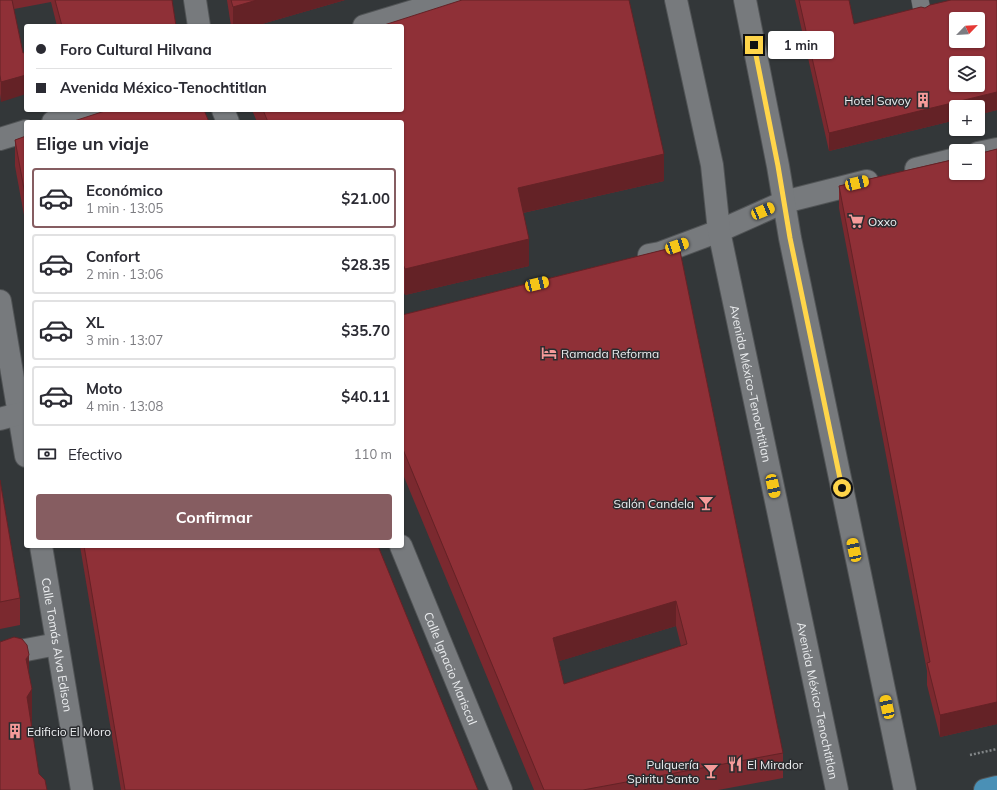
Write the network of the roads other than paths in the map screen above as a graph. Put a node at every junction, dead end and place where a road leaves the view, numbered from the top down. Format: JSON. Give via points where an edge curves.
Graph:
{"nodes":[{"id":1,"x":195,"y":0,"type":"edge"},
{"id":2,"x":450,"y":0,"type":"edge"},
{"id":3,"x":676,"y":0,"type":"edge"},
{"id":4,"x":745,"y":0,"type":"edge"},
{"id":5,"x":199,"y":24,"type":"edge"},
{"id":6,"x":371,"y":24,"type":"edge"},
{"id":7,"x":86,"y":112,"type":"edge"},
{"id":8,"x":60,"y":120,"type":"edge"},
{"id":9,"x":24,"y":131,"type":"edge"},
{"id":10,"x":0,"y":139,"type":"edge"},
{"id":11,"x":997,"y":148,"type":"edge"},
{"id":12,"x":985,"y":151,"type":"edge"},
{"id":13,"x":949,"y":161,"type":"edge"},
{"id":14,"x":784,"y":202,"type":"junction"},
{"id":15,"x":719,"y":231,"type":"junction"},
{"id":16,"x":629,"y":260,"type":"edge"},
{"id":17,"x":0,"y":301,"type":"edge"},
{"id":18,"x":15,"y":415,"type":"edge"},
{"id":19,"x":24,"y":449,"type":"edge"},
{"id":20,"x":41,"y":548,"type":"edge"},
{"id":21,"x":402,"y":548,"type":"edge"},
{"id":22,"x":57,"y":644,"type":"junction"},
{"id":23,"x":0,"y":655,"type":"edge"},
{"id":24,"x":997,"y":787,"type":"edge"},
{"id":25,"x":82,"y":790,"type":"edge"},
{"id":26,"x":501,"y":790,"type":"edge"},
{"id":27,"x":837,"y":790,"type":"edge"},
{"id":28,"x":905,"y":790,"type":"edge"},
{"id":29,"x":985,"y":790,"type":"edge"}],
"edges":[{"from":1,"to":5,"type":"main road"},
{"from":2,"to":6,"type":"main road"},
{"from":3,"to":15,"type":"main road","name":"Avenida México-Tenochtitlan","via":[[712,165]]},
{"from":4,"to":14,"type":"main road"},
{"from":7,"to":8,"type":"main road"},
{"from":9,"to":10,"type":"main road"},
{"from":11,"to":12,"type":"main road"},
{"from":13,"to":14,"type":"main road"},
{"from":14,"to":15,"type":"main road"},
{"from":14,"to":28,"type":"main road"},
{"from":15,"to":16,"type":"main road","via":[[660,253]]},
{"from":15,"to":27,"type":"main road","name":"Avenida México-Tenochtitlan"},
{"from":17,"to":18,"type":"main road"},
{"from":18,"to":19,"type":"main road"},
{"from":20,"to":22,"type":"main road","name":"Calle Tomás Alva Edison"},
{"from":21,"to":26,"type":"main road","name":"Calle Ignacio Mariscal"},
{"from":22,"to":23,"type":"main road"},
{"from":22,"to":25,"type":"main road","name":"Calle Tomás Alva Edison"},
{"from":24,"to":29,"type":"main road"}]}
